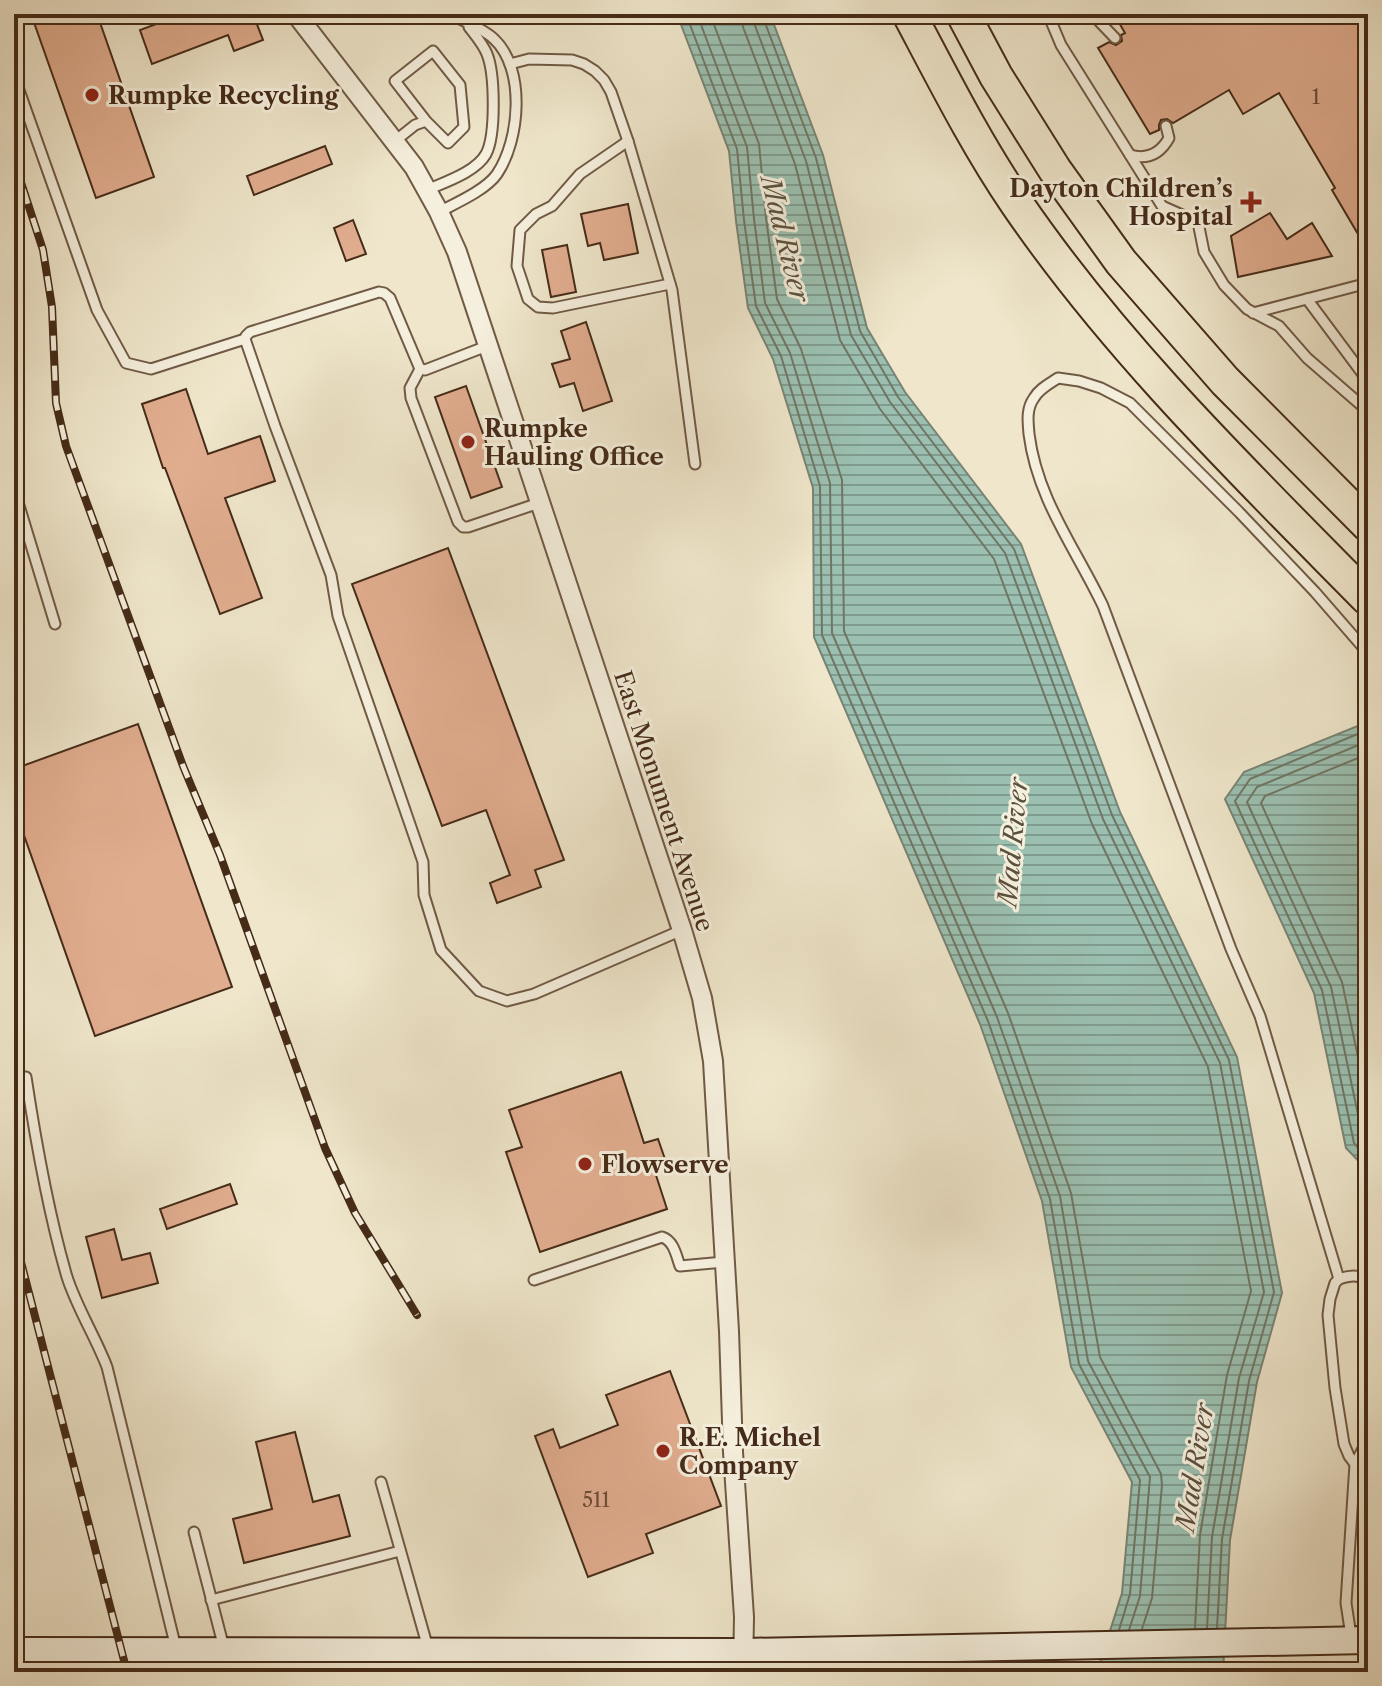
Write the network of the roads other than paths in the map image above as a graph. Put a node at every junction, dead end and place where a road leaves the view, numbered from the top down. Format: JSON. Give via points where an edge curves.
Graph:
{"nodes":[{"id":1,"x":296,"y":14,"type":"edge"},
{"id":2,"x":450,"y":14,"type":"edge"},
{"id":3,"x":909,"y":14,"type":"edge"},
{"id":4,"x":963,"y":14,"type":"edge"},
{"id":5,"x":1048,"y":14,"type":"edge"},
{"id":6,"x":1092,"y":14,"type":"edge"},
{"id":7,"x":467,"y":24,"type":"junction"},
{"id":8,"x":1115,"y":38,"type":"dead end"},
{"id":9,"x":510,"y":64,"type":"junction"},
{"id":10,"x":14,"y":76,"type":"edge"},
{"id":11,"x":426,"y":121,"type":"junction"},
{"id":12,"x":1166,"y":126,"type":"dead end"},
{"id":13,"x":395,"y":141,"type":"junction"},
{"id":14,"x":628,"y":141,"type":"junction"},
{"id":15,"x":1130,"y":155,"type":"junction"},
{"id":16,"x":427,"y":190,"type":"junction"},
{"id":17,"x":439,"y":212,"type":"junction"},
{"id":18,"x":1368,"y":283,"type":"edge"},
{"id":19,"x":670,"y":284,"type":"junction"},
{"id":20,"x":1307,"y":299,"type":"junction"},
{"id":21,"x":1253,"y":313,"type":"junction"},
{"id":22,"x":245,"y":339,"type":"junction"},
{"id":23,"x":487,"y":346,"type":"junction"},
{"id":24,"x":420,"y":369,"type":"junction"},
{"id":25,"x":1368,"y":381,"type":"edge"},
{"id":26,"x":1368,"y":411,"type":"edge"},
{"id":27,"x":695,"y":464,"type":"dead end"},
{"id":28,"x":14,"y":489,"type":"edge"},
{"id":29,"x":539,"y":503,"type":"junction"},
{"id":30,"x":1368,"y":525,"type":"edge"},
{"id":31,"x":1368,"y":599,"type":"edge"},
{"id":32,"x":55,"y":624,"type":"dead end"},
{"id":33,"x":1368,"y":653,"type":"edge"},
{"id":34,"x":682,"y":930,"type":"junction"},
{"id":35,"x":26,"y":1077,"type":"dead end"},
{"id":36,"x":724,"y":1262,"type":"junction"},
{"id":37,"x":1339,"y":1279,"type":"junction"},
{"id":38,"x":1368,"y":1279,"type":"edge"},
{"id":39,"x":534,"y":1280,"type":"dead end"},
{"id":40,"x":1368,"y":1439,"type":"edge"},
{"id":41,"x":1355,"y":1464,"type":"junction"},
{"id":42,"x":381,"y":1482,"type":"dead end"},
{"id":43,"x":194,"y":1532,"type":"dead end"},
{"id":44,"x":400,"y":1551,"type":"junction"},
{"id":45,"x":211,"y":1600,"type":"junction"},
{"id":46,"x":1360,"y":1640,"type":"edge"},
{"id":47,"x":14,"y":1651,"type":"edge"},
{"id":48,"x":177,"y":1652,"type":"junction"},
{"id":49,"x":225,"y":1652,"type":"junction"},
{"id":50,"x":429,"y":1652,"type":"junction"},
{"id":51,"x":361,"y":1662,"type":"edge"},
{"id":52,"x":642,"y":1662,"type":"edge"},
{"id":53,"x":744,"y":1662,"type":"edge"}],
"edges":[{"from":1,"to":13,"type":"street","name":"East Monument Avenue"},
{"from":2,"to":7,"type":"lane"},
{"from":3,"to":31,"type":"highway","via":[[1016,203],[1075,282],[1183,411]]},
{"from":4,"to":30,"type":"highway","via":[[1055,170],[1121,262],[1225,381]]},
{"from":5,"to":15,"type":"lane","via":[[1061,45]]},
{"from":6,"to":8,"type":"lane"},
{"from":7,"to":9,"type":"lane","via":[[493,37]]},
{"from":7,"to":16,"type":"lane","via":[[492,69],[493,128],[486,155],[469,171]]},
{"from":9,"to":14,"type":"lane","via":[[554,58],[595,71],[611,92]]},
{"from":9,"to":17,"type":"lane","via":[[514,121],[496,176]]},
{"from":10,"to":22,"type":"lane","via":[[97,310],[126,363],[151,369]]},
{"from":11,"to":11,"type":"lane","via":[[448,143],[464,127],[460,85],[433,51],[395,81]]},
{"from":11,"to":13,"type":"lane"},
{"from":12,"to":15,"type":"lane","via":[[1169,138],[1157,153]]},
{"from":13,"to":16,"type":"street","name":"East Monument Avenue"},
{"from":14,"to":19,"type":"lane"},
{"from":14,"to":19,"type":"lane","via":[[580,174],[552,206],[520,230],[517,266],[528,299],[538,307]]},
{"from":15,"to":21,"type":"lane","via":[[1162,206],[1198,222],[1204,252],[1217,274]]},
{"from":16,"to":17,"type":"street","name":"East Monument Avenue"},
{"from":17,"to":23,"type":"street","name":"East Monument Avenue"},
{"from":18,"to":20,"type":"lane"},
{"from":19,"to":27,"type":"lane"},
{"from":20,"to":21,"type":"lane"},
{"from":20,"to":25,"type":"lane"},
{"from":21,"to":26,"type":"lane","via":[[1279,326]]},
{"from":22,"to":24,"type":"lane","via":[[250,332],[379,292],[390,298]]},
{"from":22,"to":34,"type":"lane","via":[[331,575],[338,616],[423,862],[424,895],[441,950],[479,991],[507,1001]]},
{"from":23,"to":24,"type":"lane"},
{"from":23,"to":29,"type":"street","name":"East Monument Avenue"},
{"from":24,"to":29,"type":"lane","via":[[411,398],[458,522],[468,527]]},
{"from":28,"to":32,"type":"lane"},
{"from":29,"to":34,"type":"street","name":"East Monument Avenue"},
{"from":33,"to":37,"type":"lane","via":[[1130,403],[1079,381],[1058,378],[1041,389],[1028,419],[1038,474],[1061,530],[1103,606],[1260,1016]]},
{"from":34,"to":36,"type":"street","name":"East Monument Avenue","via":[[713,1061]]},
{"from":35,"to":48,"type":"lane","via":[[67,1277],[107,1367]]},
{"from":36,"to":39,"type":"lane","via":[[680,1266],[671,1243],[662,1237]]},
{"from":36,"to":53,"type":"street","name":"East Monument Avenue"},
{"from":37,"to":38,"type":"lane"},
{"from":37,"to":41,"type":"lane","via":[[1328,1315],[1344,1444]]},
{"from":40,"to":41,"type":"lane"},
{"from":41,"to":46,"type":"lane","via":[[1346,1603]]},
{"from":42,"to":44,"type":"lane"},
{"from":43,"to":45,"type":"lane"},
{"from":44,"to":45,"type":"lane"},
{"from":44,"to":50,"type":"lane"},
{"from":45,"to":49,"type":"lane"},
{"from":46,"to":53,"type":"main road","via":[[982,1646]]},
{"from":47,"to":48,"type":"main road"},
{"from":48,"to":49,"type":"main road"},
{"from":49,"to":51,"type":"main road"},
{"from":50,"to":51,"type":"main road"},
{"from":50,"to":52,"type":"main road"},
{"from":52,"to":53,"type":"main road"}]}
